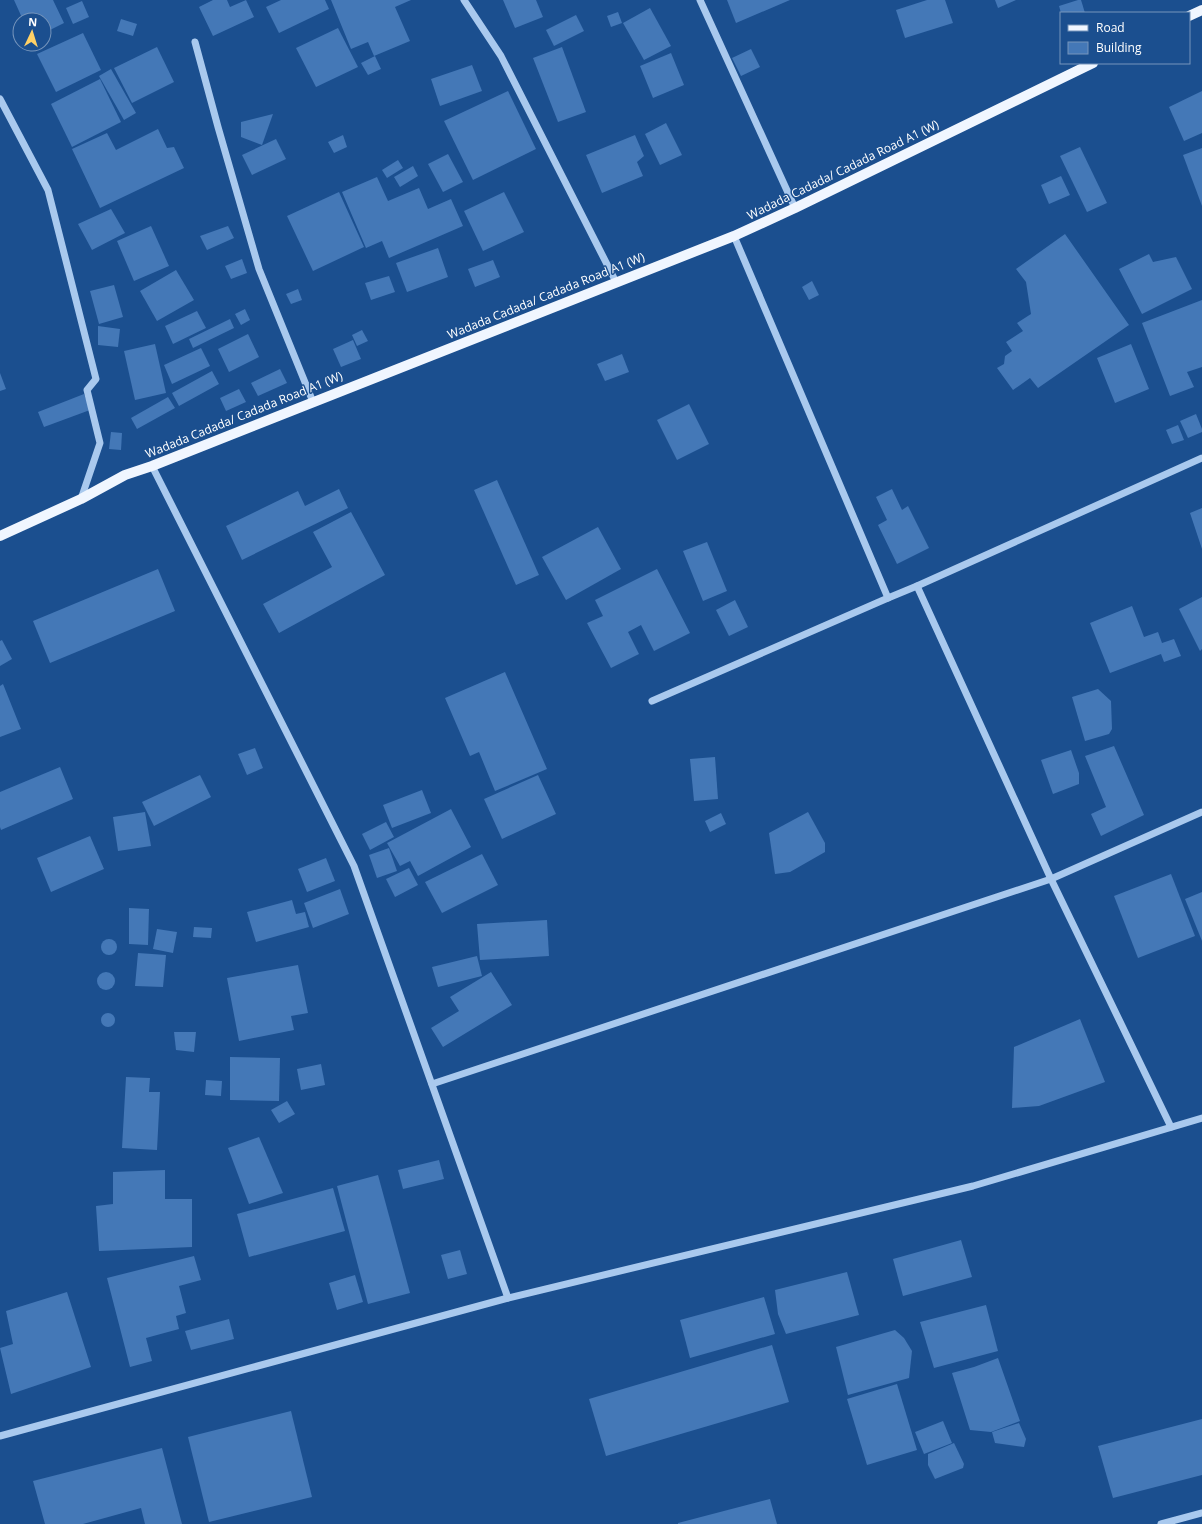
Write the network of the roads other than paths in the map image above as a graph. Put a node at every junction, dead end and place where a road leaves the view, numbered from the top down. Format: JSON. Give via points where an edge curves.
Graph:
{"nodes":[{"id":1,"x":464,"y":0,"type":"edge"},
{"id":2,"x":700,"y":0,"type":"edge"},
{"id":3,"x":1202,"y":10,"type":"edge"},
{"id":4,"x":1190,"y":16,"type":"edge"},
{"id":5,"x":195,"y":42,"type":"dead end"},
{"id":6,"x":1091,"y":64,"type":"edge"},
{"id":7,"x":0,"y":99,"type":"edge"},
{"id":8,"x":794,"y":208,"type":"junction"},
{"id":9,"x":734,"y":236,"type":"junction"},
{"id":10,"x":616,"y":282,"type":"junction"},
{"id":11,"x":313,"y":402,"type":"junction"},
{"id":12,"x":1202,"y":458,"type":"edge"},
{"id":13,"x":152,"y":466,"type":"junction"},
{"id":14,"x":81,"y":498,"type":"junction"},
{"id":15,"x":0,"y":536,"type":"edge"},
{"id":16,"x":916,"y":586,"type":"junction"},
{"id":17,"x":888,"y":598,"type":"junction"},
{"id":18,"x":652,"y":701,"type":"dead end"},
{"id":19,"x":1202,"y":812,"type":"edge"},
{"id":20,"x":1051,"y":880,"type":"junction"},
{"id":21,"x":432,"y":1084,"type":"junction"},
{"id":22,"x":1202,"y":1118,"type":"edge"},
{"id":23,"x":1171,"y":1127,"type":"junction"},
{"id":24,"x":508,"y":1298,"type":"junction"},
{"id":25,"x":0,"y":1436,"type":"edge"},
{"id":26,"x":1202,"y":1513,"type":"edge"},
{"id":27,"x":1161,"y":1524,"type":"edge"}],
"edges":[{"from":1,"to":10,"type":"street","via":[[501,56]]},
{"from":2,"to":8,"type":"street"},
{"from":3,"to":4,"type":"main road"},
{"from":5,"to":11,"type":"street","via":[[259,269]]},
{"from":6,"to":8,"type":"main road","name":"Wadada Cadada/ Cadada Road A1 (W)"},
{"from":7,"to":14,"type":"street","via":[[48,190],[96,379],[87,390],[100,443]]},
{"from":8,"to":9,"type":"main road","name":"Wadada Cadada/ Cadada Road A1 (W)"},
{"from":9,"to":10,"type":"main road","name":"Wadada Cadada/ Cadada Road A1 (W)"},
{"from":9,"to":17,"type":"street"},
{"from":10,"to":11,"type":"main road","name":"Wadada Cadada/ Cadada Road A1 (W)"},
{"from":11,"to":13,"type":"main road","name":"Wadada Cadada/ Cadada Road A1 (W)"},
{"from":12,"to":16,"type":"street"},
{"from":13,"to":14,"type":"main road","name":"Wadada Cadada/ Cadada Road A1 (W)","via":[[125,475]]},
{"from":13,"to":21,"type":"street","via":[[354,866]]},
{"from":14,"to":15,"type":"main road","name":"Wadada Cadada/ Cadada Road A1 (W)"},
{"from":16,"to":17,"type":"street"},
{"from":16,"to":20,"type":"street"},
{"from":17,"to":18,"type":"street"},
{"from":19,"to":20,"type":"street"},
{"from":20,"to":21,"type":"street"},
{"from":20,"to":23,"type":"street"},
{"from":21,"to":24,"type":"street"},
{"from":22,"to":23,"type":"street"},
{"from":23,"to":24,"type":"street","via":[[973,1186]]},
{"from":24,"to":25,"type":"street"},
{"from":26,"to":27,"type":"street"}]}
